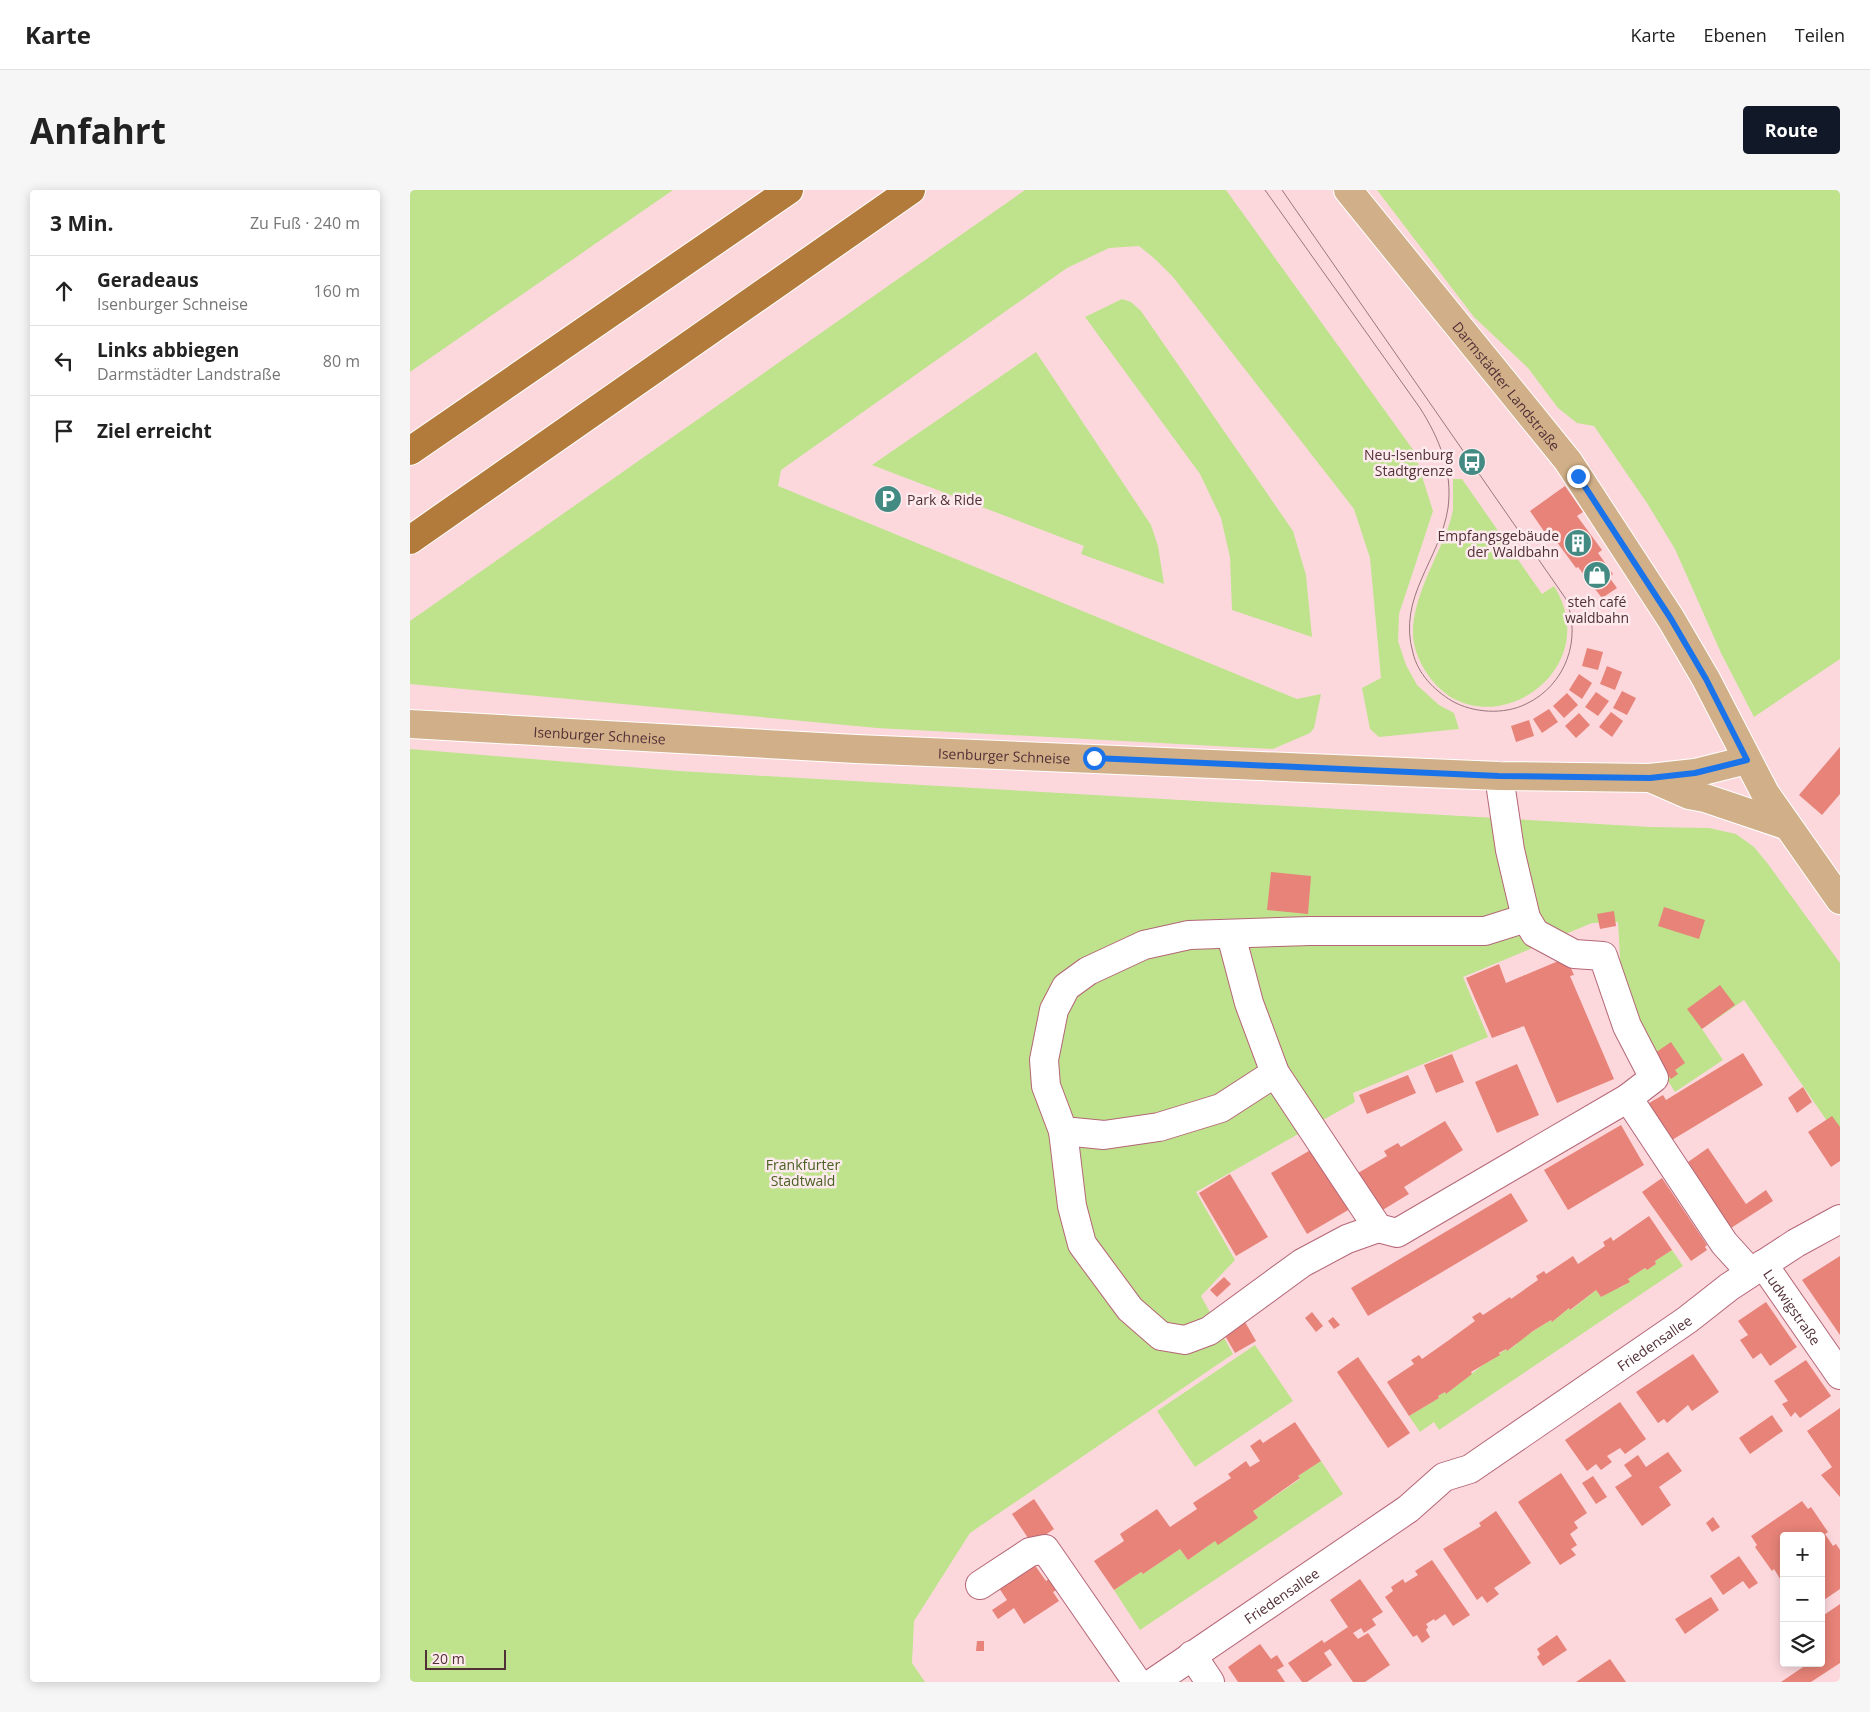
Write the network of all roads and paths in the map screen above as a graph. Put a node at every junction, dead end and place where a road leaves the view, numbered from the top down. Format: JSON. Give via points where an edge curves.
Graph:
{"nodes":[{"id":1,"x":789,"y":190,"type":"edge"},
{"id":2,"x":911,"y":190,"type":"edge"},
{"id":3,"x":1348,"y":190,"type":"edge"},
{"id":4,"x":410,"y":451,"type":"edge"},
{"id":5,"x":410,"y":540,"type":"edge"},
{"id":6,"x":410,"y":724,"type":"edge"},
{"id":7,"x":1747,"y":760,"type":"junction"},
{"id":8,"x":1499,"y":776,"type":"junction"},
{"id":9,"x":1650,"y":778,"type":"junction"},
{"id":10,"x":1785,"y":824,"type":"junction"},
{"id":11,"x":1840,"y":900,"type":"edge"},
{"id":12,"x":1526,"y":918,"type":"junction"},
{"id":13,"x":1231,"y":935,"type":"junction"},
{"id":14,"x":1275,"y":1073,"type":"junction"},
{"id":15,"x":1628,"y":1098,"type":"junction"},
{"id":16,"x":1063,"y":1131,"type":"junction"},
{"id":17,"x":1840,"y":1219,"type":"edge"},
{"id":18,"x":1378,"y":1228,"type":"junction"},
{"id":19,"x":1755,"y":1270,"type":"junction"},
{"id":20,"x":1840,"y":1375,"type":"edge"},
{"id":21,"x":980,"y":1584,"type":"dead end"},
{"id":22,"x":1192,"y":1655,"type":"junction"},
{"id":23,"x":1137,"y":1682,"type":"edge"},
{"id":24,"x":1154,"y":1682,"type":"edge"},
{"id":25,"x":1210,"y":1682,"type":"edge"}],
"edges":[{"from":1,"to":4,"type":"highway"},
{"from":2,"to":5,"type":"highway"},
{"from":3,"to":7,"type":"main road","name":"Darmstädter Landstraße","via":[[1568,462],[1675,626]]},
{"from":6,"to":8,"type":"main road","name":"Isenburger Schneise","via":[[866,749]]},
{"from":7,"to":9,"type":"main road","name":"Isenburger Schneise","via":[[1695,773]]},
{"from":7,"to":10,"type":"main road","name":"Darmstädter Landstraße"},
{"from":8,"to":9,"type":"main road","name":"Isenburger Schneise"},
{"from":8,"to":12,"type":"street"},
{"from":9,"to":10,"type":"main road","via":[[1689,795]]},
{"from":10,"to":11,"type":"main road","name":"Darmstädter Landstraße"},
{"from":12,"to":13,"type":"street","via":[[1485,930]]},
{"from":12,"to":15,"type":"street","via":[[1535,933],[1574,954],[1603,956],[1627,1026],[1654,1078]]},
{"from":13,"to":14,"type":"street","via":[[1249,1003]]},
{"from":13,"to":16,"type":"street","via":[[1189,935],[1144,945],[1066,986],[1054,1010],[1044,1060],[1046,1086]]},
{"from":14,"to":16,"type":"street","via":[[1221,1108],[1159,1127],[1104,1135]]},
{"from":14,"to":18,"type":"street"},
{"from":15,"to":18,"type":"street","via":[[1397,1233]]},
{"from":15,"to":19,"type":"street","name":"Ludwigstraße","via":[[1724,1243],[1743,1264]]},
{"from":16,"to":18,"type":"street","via":[[1072,1206],[1082,1244],[1130,1309],[1160,1336],[1185,1340],[1209,1330],[1302,1263],[1346,1239]]},
{"from":17,"to":19,"type":"street","name":"Friedensallee"},
{"from":19,"to":20,"type":"street","name":"Ludwigstraße"},
{"from":19,"to":22,"type":"street","name":"Friedensallee","via":[[1470,1470],[1444,1477],[1408,1509]]},
{"from":21,"to":23,"type":"street","via":[[1030,1552],[1045,1549]]},
{"from":22,"to":24,"type":"street","name":"Friedensallee"},
{"from":22,"to":25,"type":"street"}]}
